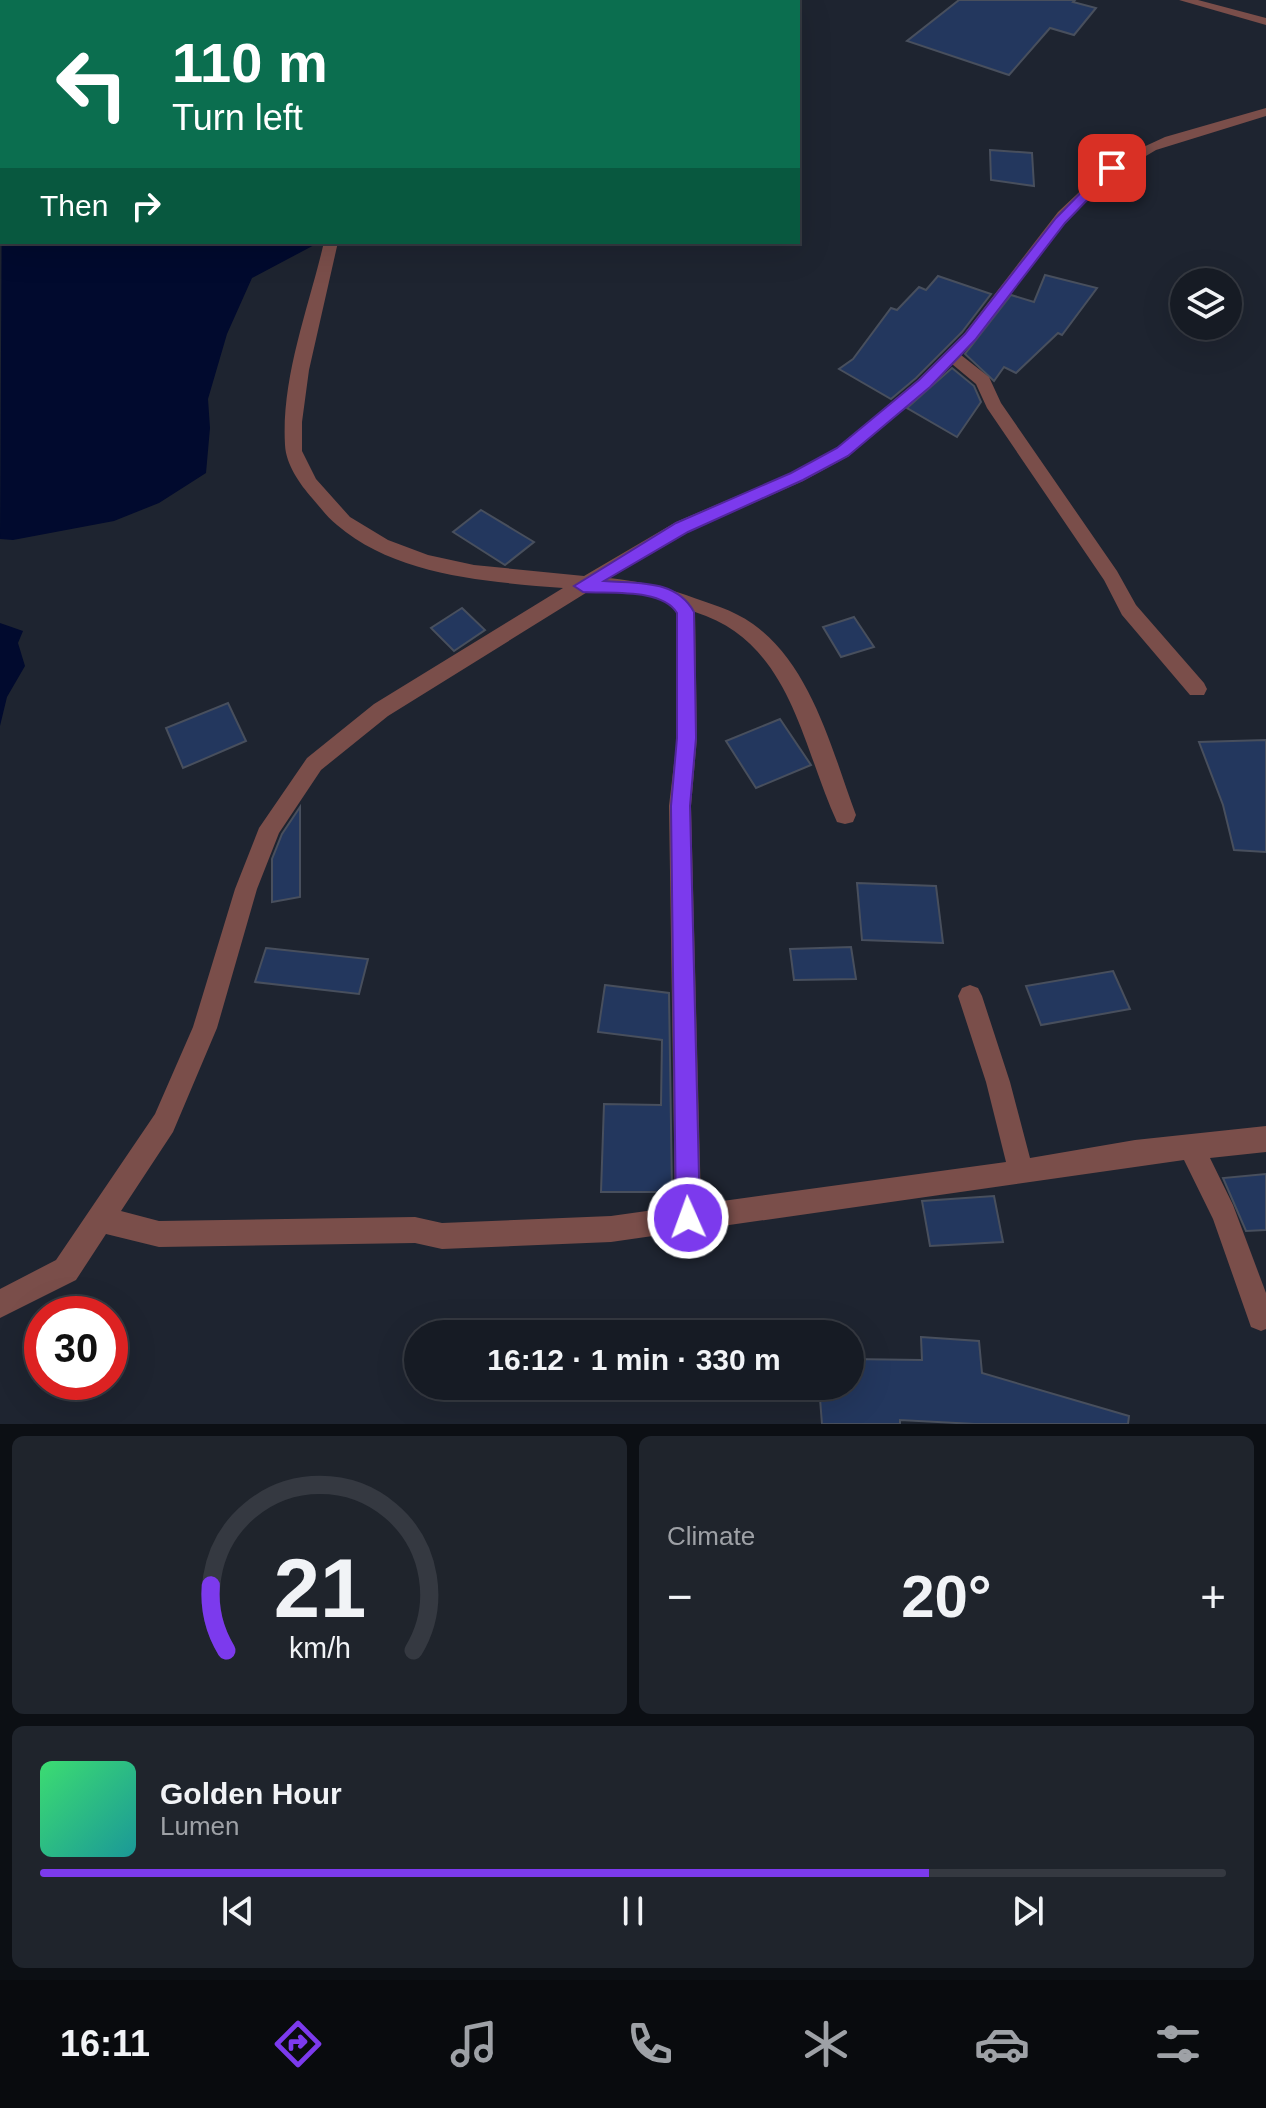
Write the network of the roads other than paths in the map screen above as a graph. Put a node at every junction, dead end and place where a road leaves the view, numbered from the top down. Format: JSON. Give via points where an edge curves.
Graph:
{"nodes":[{"id":1,"x":1185,"y":0,"type":"edge"},
{"id":2,"x":1266,"y":22,"type":"edge"},
{"id":3,"x":1266,"y":112,"type":"edge"},
{"id":4,"x":331,"y":244,"type":"edge"},
{"id":5,"x":952,"y":356,"type":"junction"},
{"id":6,"x":583,"y":586,"type":"junction"},
{"id":7,"x":678,"y":600,"type":"junction"},
{"id":8,"x":1197,"y":689,"type":"dead end"},
{"id":9,"x":845,"y":815,"type":"dead end"},
{"id":10,"x":970,"y":996,"type":"dead end"},
{"id":11,"x":1266,"y":1139,"type":"edge"},
{"id":12,"x":1191,"y":1147,"type":"junction"},
{"id":13,"x":1021,"y":1172,"type":"junction"},
{"id":14,"x":688,"y":1218,"type":"junction"},
{"id":15,"x":100,"y":1219,"type":"junction"},
{"id":16,"x":0,"y":1304,"type":"edge"},
{"id":17,"x":1261,"y":1317,"type":"dead end"}],
"edges":[{"from":1,"to":2,"type":"street"},
{"from":3,"to":5,"type":"street","via":[[1171,140],[1112,168],[1077,201]]},
{"from":4,"to":6,"type":"street","via":[[297,403],[293,447],[301,472],[326,508],[384,546],[450,568]]},
{"from":5,"to":6,"type":"street","via":[[843,452],[682,527]]},
{"from":5,"to":8,"type":"street","via":[[983,381],[1129,610]]},
{"from":6,"to":7,"type":"street","via":[[645,589]]},
{"from":6,"to":15,"type":"street","via":[[381,710],[314,764],[270,828],[205,1028],[164,1123]]},
{"from":7,"to":9,"type":"street","via":[[729,615],[757,635],[776,658],[794,683]]},
{"from":7,"to":14,"type":"street","via":[[686,612],[688,648],[680,806]]},
{"from":10,"to":13,"type":"street"},
{"from":11,"to":12,"type":"street"},
{"from":12,"to":13,"type":"street"},
{"from":12,"to":17,"type":"street","via":[[1224,1214]]},
{"from":13,"to":14,"type":"street"},
{"from":14,"to":15,"type":"street","via":[[611,1229],[442,1236],[415,1230],[159,1234]]},
{"from":15,"to":16,"type":"street","via":[[66,1270]]}]}
